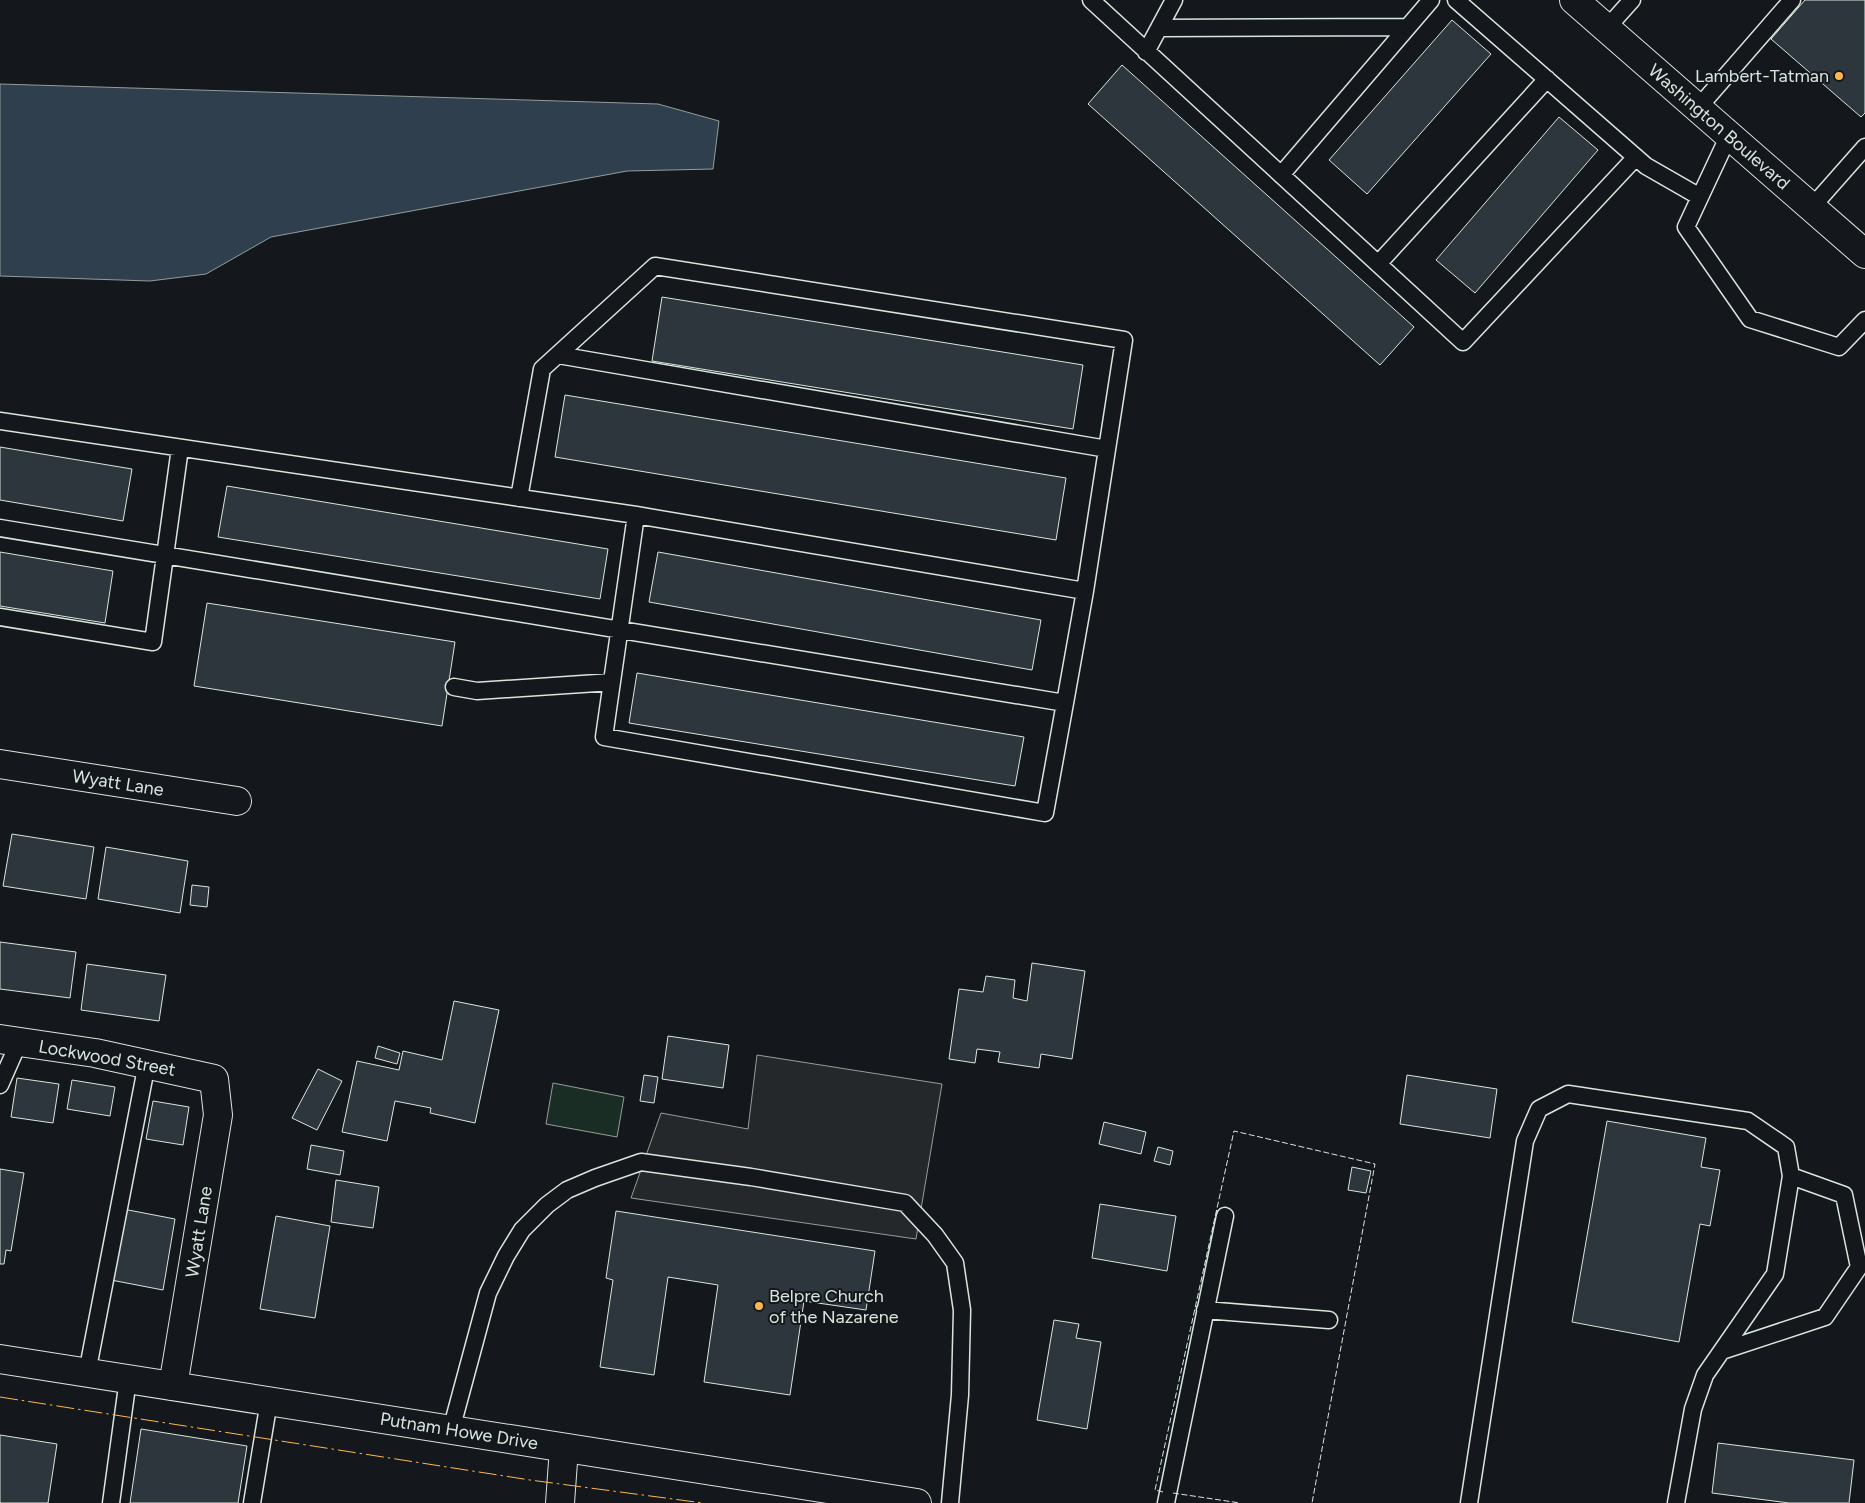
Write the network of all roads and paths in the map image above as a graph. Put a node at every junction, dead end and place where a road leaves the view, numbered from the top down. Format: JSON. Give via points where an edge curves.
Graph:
{"nodes":[{"id":1,"x":1090,"y":0,"type":"edge"},
{"id":2,"x":1174,"y":0,"type":"edge"},
{"id":3,"x":1431,"y":0,"type":"edge"},
{"id":4,"x":1456,"y":0,"type":"edge"},
{"id":5,"x":1574,"y":0,"type":"edge"},
{"id":6,"x":1632,"y":0,"type":"edge"},
{"id":7,"x":1792,"y":0,"type":"edge"},
{"id":8,"x":1407,"y":27,"type":"junction"},
{"id":9,"x":1159,"y":28,"type":"junction"},
{"id":10,"x":1606,"y":29,"type":"junction"},
{"id":11,"x":1146,"y":52,"type":"junction"},
{"id":12,"x":1546,"y":79,"type":"junction"},
{"id":13,"x":1698,"y":108,"type":"junction"},
{"id":14,"x":1729,"y":135,"type":"junction"},
{"id":15,"x":1865,"y":147,"type":"edge"},
{"id":16,"x":1636,"y":157,"type":"junction"},
{"id":17,"x":1281,"y":175,"type":"junction"},
{"id":18,"x":1700,"y":198,"type":"junction"},
{"id":19,"x":1812,"y":207,"type":"junction"},
{"id":20,"x":1865,"y":254,"type":"edge"},
{"id":21,"x":1378,"y":264,"type":"junction"},
{"id":22,"x":1864,"y":323,"type":"edge"},
{"id":23,"x":558,"y":355,"type":"junction"},
{"id":24,"x":0,"y":421,"type":"edge"},
{"id":25,"x":180,"y":448,"type":"junction"},
{"id":26,"x":1107,"y":450,"type":"junction"},
{"id":27,"x":519,"y":498,"type":"junction"},
{"id":28,"x":636,"y":515,"type":"junction"},
{"id":29,"x":0,"y":528,"type":"edge"},
{"id":30,"x":166,"y":556,"type":"junction"},
{"id":31,"x":1085,"y":591,"type":"junction"},
{"id":32,"x":0,"y":617,"type":"edge"},
{"id":33,"x":619,"y":631,"type":"junction"},
{"id":34,"x":612,"y":682,"type":"junction"},
{"id":35,"x":454,"y":688,"type":"dead end"},
{"id":36,"x":1065,"y":703,"type":"junction"},
{"id":37,"x":0,"y":764,"type":"edge"},
{"id":38,"x":237,"y":801,"type":"dead end"},
{"id":39,"x":10,"y":1041,"type":"edge"},
{"id":40,"x":147,"y":1063,"type":"junction"},
{"id":41,"x":214,"y":1078,"type":"joint"},
{"id":42,"x":0,"y":1085,"type":"edge"},
{"id":43,"x":1791,"y":1176,"type":"junction"},
{"id":44,"x":1225,"y":1216,"type":"dead end"},
{"id":45,"x":1206,"y":1310,"type":"junction"},
{"id":46,"x":1330,"y":1320,"type":"dead end"},
{"id":47,"x":1722,"y":1350,"type":"junction"},
{"id":48,"x":0,"y":1359,"type":"edge"},
{"id":49,"x":87,"y":1373,"type":"junction"},
{"id":50,"x":128,"y":1379,"type":"junction"},
{"id":51,"x":174,"y":1386,"type":"junction"},
{"id":52,"x":269,"y":1401,"type":"junction"},
{"id":53,"x":451,"y":1430,"type":"junction"},
{"id":54,"x":564,"y":1448,"type":"junction"},
{"id":55,"x":111,"y":1503,"type":"edge"},
{"id":56,"x":252,"y":1503,"type":"edge"},
{"id":57,"x":560,"y":1503,"type":"edge"},
{"id":58,"x":918,"y":1503,"type":"edge"},
{"id":59,"x":950,"y":1503,"type":"edge"},
{"id":60,"x":1166,"y":1503,"type":"edge"},
{"id":61,"x":1469,"y":1503,"type":"edge"},
{"id":62,"x":1676,"y":1503,"type":"edge"}],
"edges":[{"from":1,"to":11,"type":"lane"},
{"from":2,"to":9,"type":"lane"},
{"from":3,"to":8,"type":"lane"},
{"from":4,"to":12,"type":"lane"},
{"from":5,"to":10,"type":"street","name":"Washington Boulevard"},
{"from":6,"to":10,"type":"lane"},
{"from":7,"to":13,"type":"lane"},
{"from":8,"to":9,"type":"lane"},
{"from":8,"to":17,"type":"lane"},
{"from":9,"to":11,"type":"lane"},
{"from":10,"to":13,"type":"street","name":"Washington Boulevard"},
{"from":11,"to":17,"type":"lane"},
{"from":12,"to":16,"type":"lane"},
{"from":12,"to":21,"type":"lane"},
{"from":13,"to":14,"type":"street","name":"Washington Boulevard"},
{"from":14,"to":18,"type":"lane"},
{"from":14,"to":19,"type":"street","name":"Washington Boulevard"},
{"from":15,"to":19,"type":"lane"},
{"from":16,"to":18,"type":"lane"},
{"from":16,"to":21,"type":"lane","via":[[1463,342]]},
{"from":17,"to":21,"type":"lane"},
{"from":18,"to":22,"type":"lane","via":[[1686,227],[1750,319],[1839,347]]},
{"from":19,"to":20,"type":"street","name":"Washington Boulevard"},
{"from":23,"to":26,"type":"lane"},
{"from":23,"to":26,"type":"lane","via":[[655,266],[1124,340]]},
{"from":23,"to":27,"type":"lane","via":[[542,369]]},
{"from":24,"to":25,"type":"lane"},
{"from":25,"to":27,"type":"lane"},
{"from":25,"to":30,"type":"lane"},
{"from":26,"to":31,"type":"lane"},
{"from":27,"to":28,"type":"lane"},
{"from":28,"to":31,"type":"lane"},
{"from":28,"to":33,"type":"lane"},
{"from":29,"to":30,"type":"lane"},
{"from":30,"to":32,"type":"lane","via":[[153,642]]},
{"from":30,"to":33,"type":"lane"},
{"from":31,"to":36,"type":"lane"},
{"from":33,"to":34,"type":"lane"},
{"from":33,"to":36,"type":"lane"},
{"from":34,"to":35,"type":"lane","via":[[477,691]]},
{"from":34,"to":36,"type":"lane","via":[[604,736],[1045,813]]},
{"from":37,"to":38,"type":"street","name":"Wyatt Lane"},
{"from":39,"to":40,"type":"street","name":"Lockwood Street"},
{"from":39,"to":42,"type":"lane"},
{"from":40,"to":41,"type":"street","name":"Lockwood Street"},
{"from":40,"to":49,"type":"lane"},
{"from":41,"to":51,"type":"street","name":"Wyatt Lane","via":[[218,1115]]},
{"from":43,"to":47,"type":"lane","via":[[1775,1274]]},
{"from":43,"to":47,"type":"lane","via":[[1844,1195],[1859,1267],[1825,1317]]},
{"from":43,"to":61,"type":"lane","via":[[1786,1147],[1748,1121],[1568,1094],[1539,1108],[1525,1141]]},
{"from":44,"to":45,"type":"lane"},
{"from":45,"to":46,"type":"lane"},
{"from":45,"to":60,"type":"lane"},
{"from":47,"to":62,"type":"lane","via":[[1705,1375],[1693,1409]]},
{"from":48,"to":49,"type":"street","name":"Putnam Howe Drive"},
{"from":49,"to":50,"type":"street","name":"Putnam Howe Drive"},
{"from":50,"to":51,"type":"street","name":"Putnam Howe Drive"},
{"from":50,"to":55,"type":"lane"},
{"from":51,"to":52,"type":"street","name":"Putnam Howe Drive"},
{"from":52,"to":53,"type":"street","name":"Putnam Howe Drive"},
{"from":52,"to":56,"type":"lane"},
{"from":53,"to":54,"type":"street","name":"Putnam Howe Drive"},
{"from":53,"to":59,"type":"lane","via":[[488,1293],[522,1230],[547,1205],[567,1190],[641,1162],[751,1177],[905,1204],[935,1235],[955,1263],[962,1310],[960,1395]]},
{"from":54,"to":57,"type":"street"},
{"from":54,"to":58,"type":"street","name":"Putnam Howe Drive"}]}
